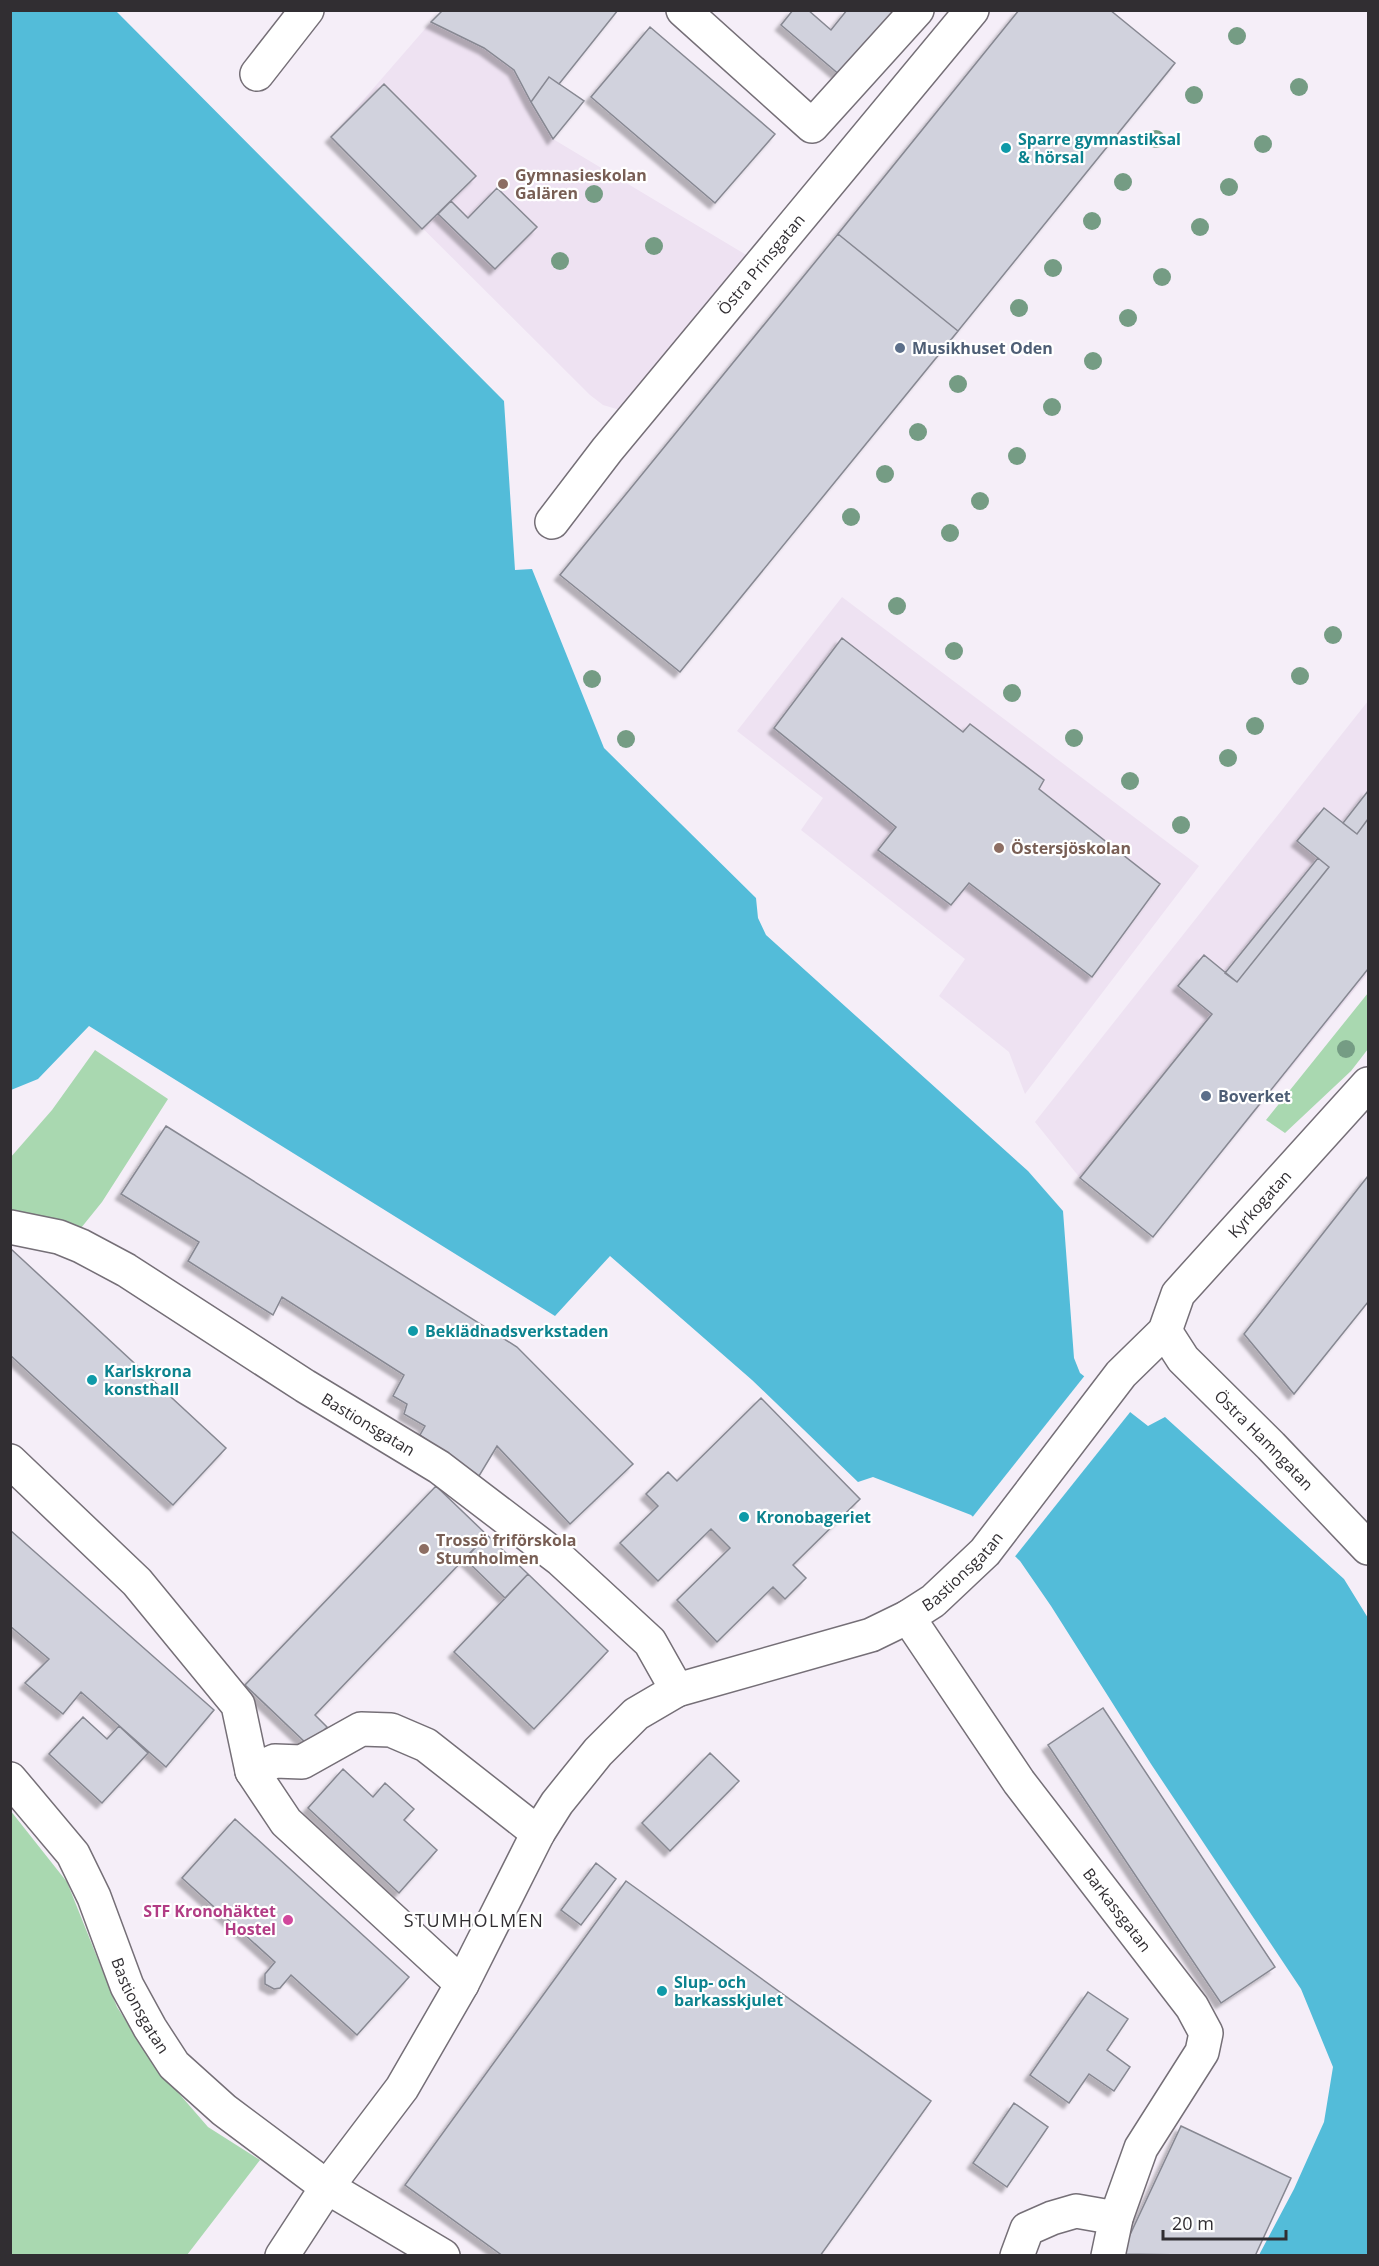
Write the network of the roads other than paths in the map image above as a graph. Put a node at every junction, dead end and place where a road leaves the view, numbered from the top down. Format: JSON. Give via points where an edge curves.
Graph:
{"nodes":[{"id":1,"x":307,"y":10,"type":"edge"},
{"id":2,"x":683,"y":10,"type":"edge"},
{"id":3,"x":916,"y":10,"type":"edge"},
{"id":4,"x":972,"y":10,"type":"edge"},
{"id":5,"x":257,"y":74,"type":"dead end"},
{"id":6,"x":552,"y":522,"type":"dead end"},
{"id":7,"x":1368,"y":1084,"type":"edge"},
{"id":8,"x":10,"y":1227,"type":"edge"},
{"id":9,"x":1165,"y":1331,"type":"junction"},
{"id":10,"x":10,"y":1461,"type":"edge"},
{"id":11,"x":1368,"y":1548,"type":"edge"},
{"id":12,"x":908,"y":1617,"type":"junction"},
{"id":13,"x":677,"y":1690,"type":"junction"},
{"id":14,"x":252,"y":1771,"type":"junction"},
{"id":15,"x":10,"y":1779,"type":"edge"},
{"id":16,"x":538,"y":1833,"type":"junction"},
{"id":17,"x":462,"y":1984,"type":"junction"},
{"id":18,"x":327,"y":2187,"type":"junction"},
{"id":19,"x":1116,"y":2218,"type":"junction"},
{"id":20,"x":435,"y":2254,"type":"edge"},
{"id":21,"x":282,"y":2256,"type":"edge"},
{"id":22,"x":1017,"y":2256,"type":"edge"},
{"id":23,"x":1108,"y":2256,"type":"edge"}],
"edges":[{"from":1,"to":5,"type":"street"},
{"from":2,"to":3,"type":"street","via":[[812,126]]},
{"from":4,"to":6,"type":"street","name":"Östra Prinsgatan","via":[[607,450]]},
{"from":7,"to":9,"type":"street","name":"Kyrkogatan","via":[[1178,1294]]},
{"from":8,"to":13,"type":"street","name":"Bastionsgatan","via":[[59,1237],[126,1270],[439,1467],[561,1560],[650,1642]]},
{"from":9,"to":11,"type":"street","name":"Östra Hamngatan","via":[[1183,1359]]},
{"from":9,"to":12,"type":"street","name":"Bastionsgatan","via":[[1110,1388],[985,1552],[933,1601]]},
{"from":10,"to":14,"type":"street","via":[[137,1582],[238,1706]]},
{"from":12,"to":13,"type":"street","name":"Bastionsgatan","via":[[871,1635]]},
{"from":12,"to":19,"type":"street","name":"Barkassgatan","via":[[1018,1782],[1192,2007],[1206,2033],[1202,2052],[1140,2148]]},
{"from":13,"to":16,"type":"street","name":"Bastionsgatan","via":[[636,1714],[598,1752]]},
{"from":14,"to":16,"type":"street","via":[[275,1761],[302,1762],[361,1729],[391,1730],[426,1745]]},
{"from":14,"to":17,"type":"street","via":[[286,1822]]},
{"from":15,"to":18,"type":"street","name":"Bastionsgatan","via":[[73,1854],[128,1986],[174,2065],[224,2110]]},
{"from":16,"to":17,"type":"street","name":"Bastionsgatan"},
{"from":17,"to":18,"type":"street","name":"Bastionsgatan","via":[[402,2088]]},
{"from":18,"to":20,"type":"street","name":"Bastionsgatan"},
{"from":18,"to":21,"type":"street","name":"Bastionsgatan"},
{"from":19,"to":22,"type":"street","via":[[1076,2211],[1052,2218],[1027,2229]]},
{"from":19,"to":23,"type":"street","name":"Barkassgatan"}]}
